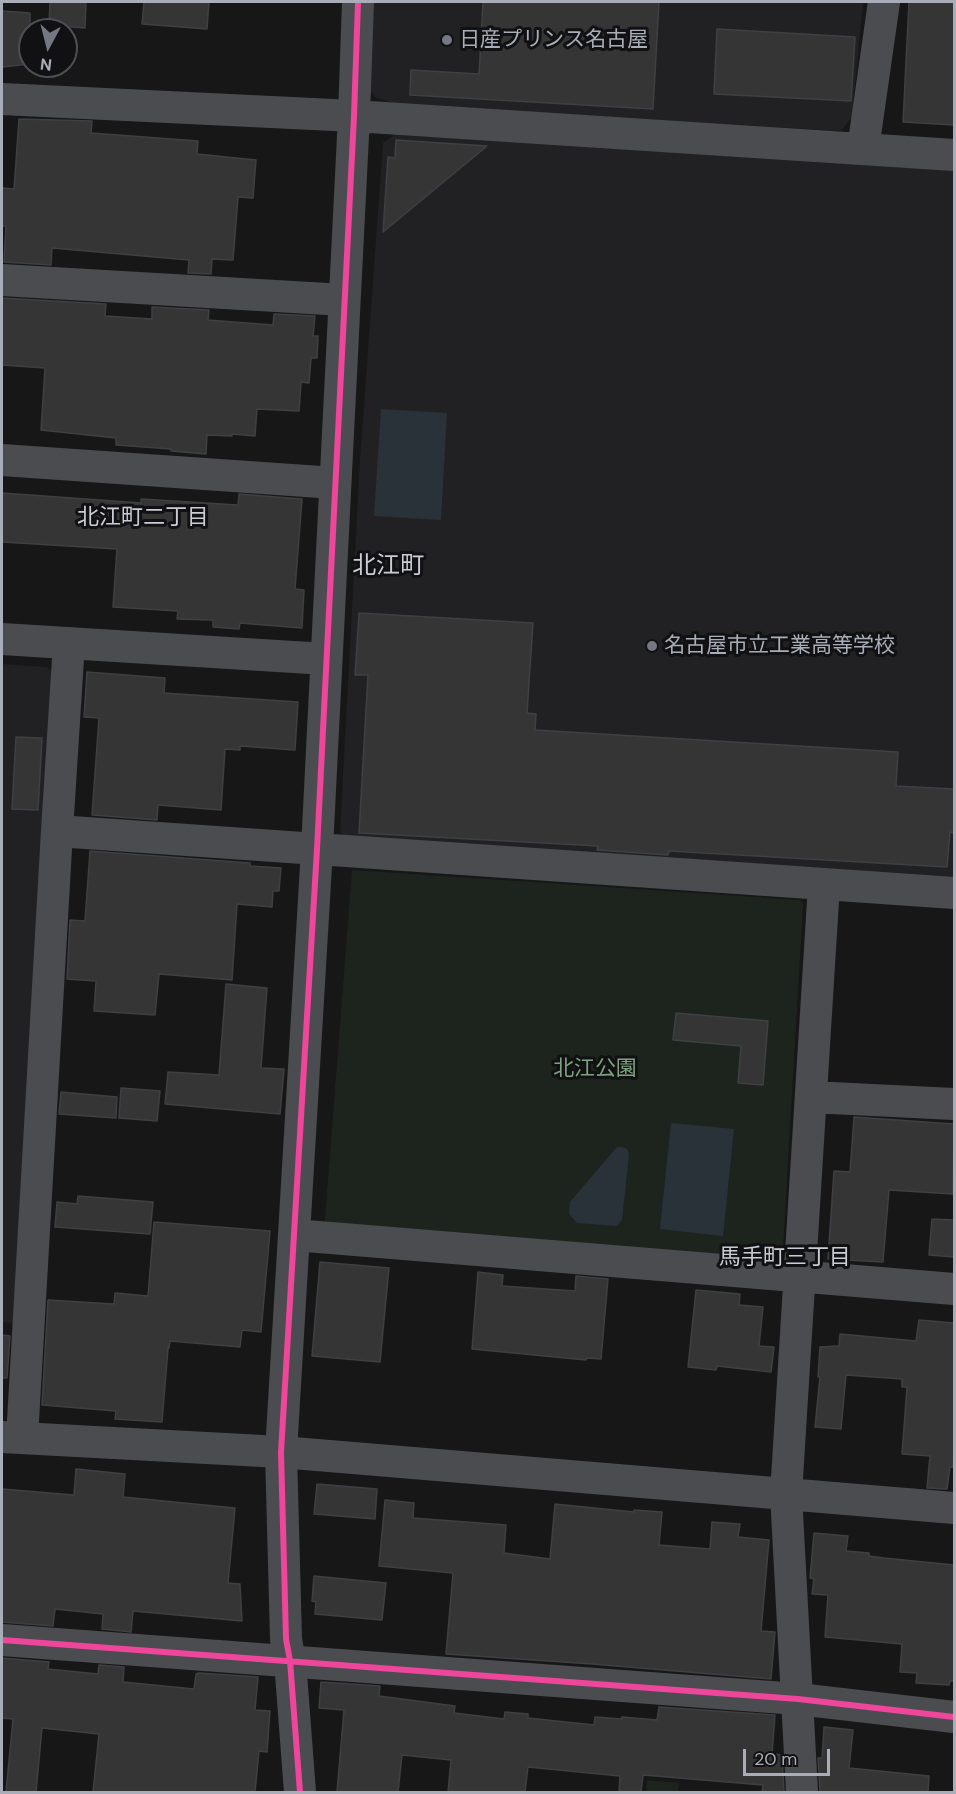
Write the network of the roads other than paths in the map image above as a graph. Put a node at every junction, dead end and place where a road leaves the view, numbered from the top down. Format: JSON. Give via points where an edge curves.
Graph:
{"nodes":[{"id":1,"x":358,"y":2,"type":"edge"},
{"id":2,"x":884,"y":2,"type":"edge"},
{"id":3,"x":2,"y":99,"type":"edge"},
{"id":4,"x":354,"y":116,"type":"junction"},
{"id":5,"x":864,"y":149,"type":"junction"},
{"id":6,"x":954,"y":155,"type":"edge"},
{"id":7,"x":2,"y":280,"type":"edge"},
{"id":8,"x":344,"y":300,"type":"junction"},
{"id":9,"x":2,"y":460,"type":"edge"},
{"id":10,"x":335,"y":483,"type":"junction"},
{"id":11,"x":2,"y":639,"type":"edge"},
{"id":12,"x":69,"y":644,"type":"junction"},
{"id":13,"x":326,"y":659,"type":"junction"},
{"id":14,"x":57,"y":831,"type":"junction"},
{"id":15,"x":316,"y":849,"type":"junction"},
{"id":16,"x":824,"y":885,"type":"junction"},
{"id":17,"x":954,"y":892,"type":"edge"},
{"id":18,"x":812,"y":1097,"type":"junction"},
{"id":19,"x":954,"y":1104,"type":"edge"},
{"id":20,"x":294,"y":1235,"type":"junction"},
{"id":21,"x":801,"y":1276,"type":"junction"},
{"id":22,"x":954,"y":1289,"type":"edge"},
{"id":23,"x":12,"y":1437,"type":"edge"},
{"id":24,"x":281,"y":1452,"type":"junction"},
{"id":25,"x":786,"y":1494,"type":"junction"},
{"id":26,"x":954,"y":1508,"type":"edge"},
{"id":27,"x":2,"y":1640,"type":"edge"},
{"id":28,"x":290,"y":1661,"type":"junction"},
{"id":29,"x":798,"y":1699,"type":"junction"},
{"id":30,"x":954,"y":1717,"type":"edge"},
{"id":31,"x":300,"y":1792,"type":"edge"},
{"id":32,"x":802,"y":1792,"type":"edge"}],
"edges":[{"from":1,"to":4,"type":"street"},
{"from":2,"to":5,"type":"street"},
{"from":3,"to":4,"type":"street"},
{"from":4,"to":5,"type":"street"},
{"from":4,"to":8,"type":"street"},
{"from":5,"to":6,"type":"street"},
{"from":7,"to":8,"type":"street"},
{"from":8,"to":10,"type":"street"},
{"from":9,"to":10,"type":"street"},
{"from":10,"to":13,"type":"street"},
{"from":11,"to":12,"type":"street"},
{"from":12,"to":13,"type":"street"},
{"from":12,"to":14,"type":"street"},
{"from":13,"to":15,"type":"street"},
{"from":14,"to":15,"type":"street"},
{"from":14,"to":23,"type":"street"},
{"from":15,"to":16,"type":"street"},
{"from":15,"to":20,"type":"street"},
{"from":16,"to":17,"type":"street"},
{"from":16,"to":18,"type":"street"},
{"from":18,"to":19,"type":"street"},
{"from":18,"to":21,"type":"street"},
{"from":20,"to":21,"type":"street"},
{"from":20,"to":24,"type":"street"},
{"from":21,"to":22,"type":"street"},
{"from":21,"to":25,"type":"street"},
{"from":23,"to":24,"type":"street"},
{"from":24,"to":25,"type":"street"},
{"from":24,"to":28,"type":"street","via":[[286,1639]]},
{"from":25,"to":26,"type":"street"},
{"from":25,"to":29,"type":"street"},
{"from":27,"to":28,"type":"street"},
{"from":28,"to":29,"type":"street"},
{"from":28,"to":31,"type":"street"},
{"from":29,"to":30,"type":"street"},
{"from":29,"to":32,"type":"street"}]}
